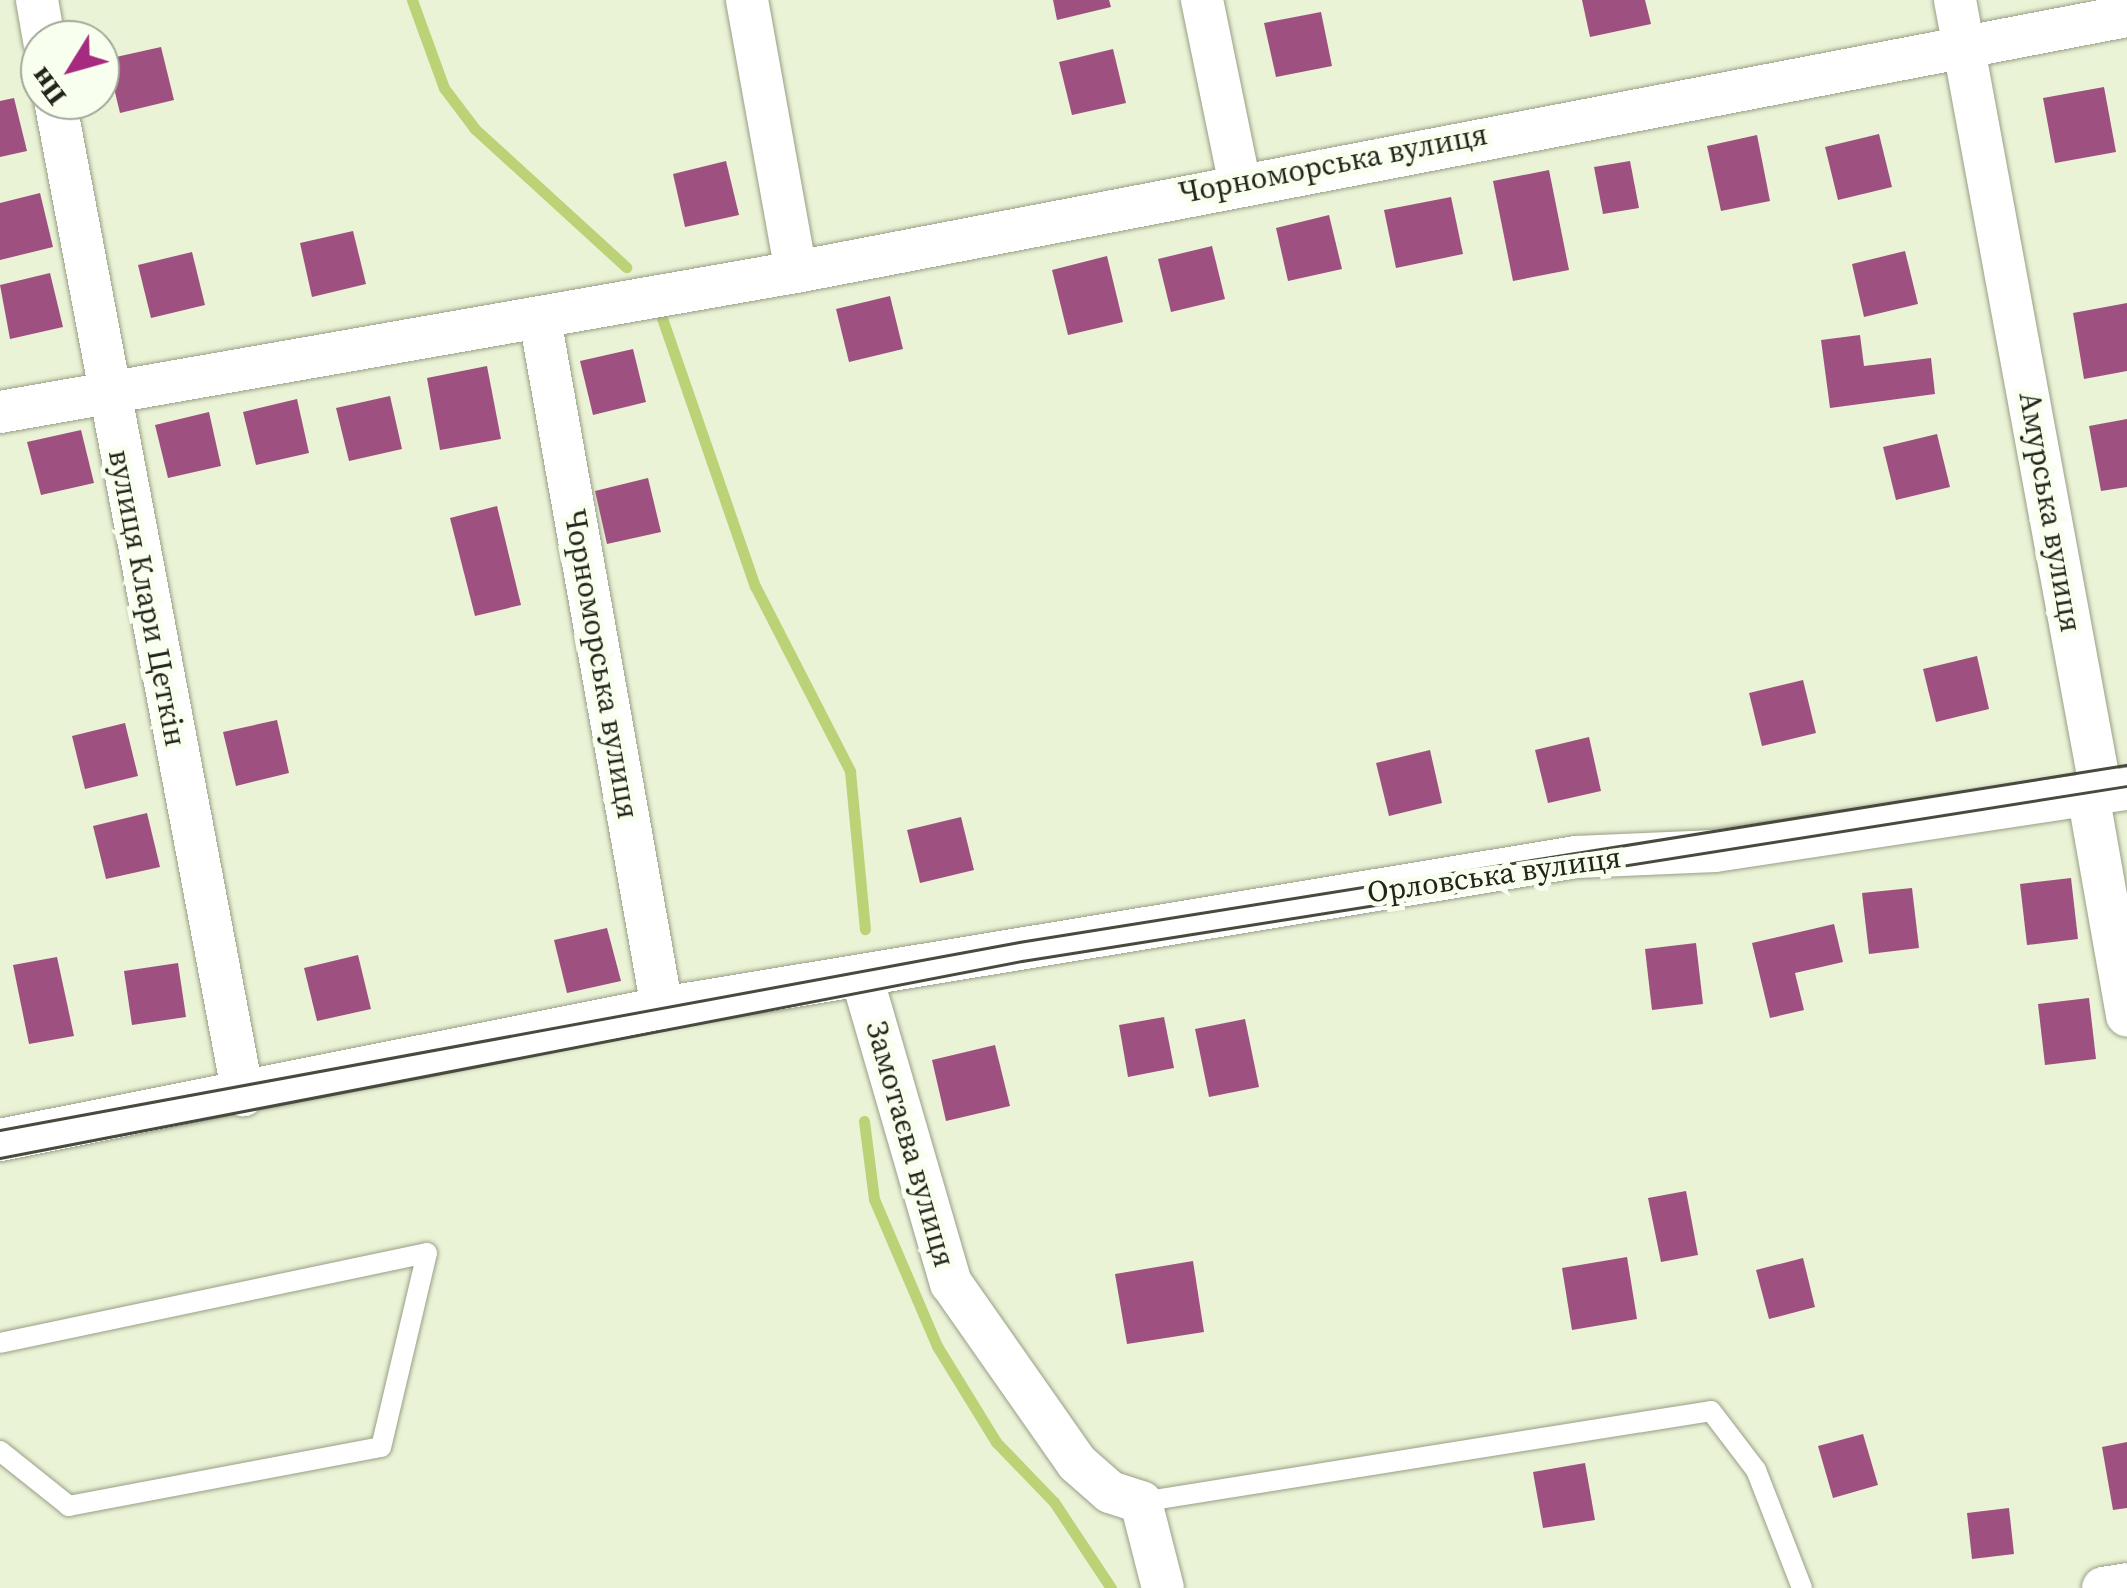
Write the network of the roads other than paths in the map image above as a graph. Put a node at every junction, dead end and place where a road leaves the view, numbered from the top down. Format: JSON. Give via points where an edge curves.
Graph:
{"nodes":[{"id":1,"x":747,"y":0,"type":"edge"},
{"id":2,"x":1202,"y":0,"type":"edge"},
{"id":3,"x":1955,"y":0,"type":"edge"},
{"id":4,"x":2127,"y":16,"type":"edge"},
{"id":5,"x":1965,"y":45,"type":"junction"},
{"id":6,"x":59,"y":120,"type":"edge"},
{"id":7,"x":1238,"y":180,"type":"junction"},
{"id":8,"x":796,"y":272,"type":"junction"},
{"id":9,"x":540,"y":319,"type":"junction"},
{"id":10,"x":107,"y":388,"type":"junction"},
{"id":11,"x":0,"y":412,"type":"edge"},
{"id":12,"x":2107,"y":792,"type":"edge"},
{"id":13,"x":863,"y":981,"type":"junction"},
{"id":14,"x":662,"y":1008,"type":"junction"},
{"id":15,"x":2127,"y":1016,"type":"edge"},
{"id":16,"x":242,"y":1095,"type":"junction"},
{"id":17,"x":0,"y":1140,"type":"edge"},
{"id":18,"x":0,"y":1343,"type":"edge"},
{"id":19,"x":0,"y":1451,"type":"edge"},
{"id":20,"x":1140,"y":1502,"type":"junction"},
{"id":21,"x":2127,"y":1584,"type":"edge"},
{"id":22,"x":1163,"y":1588,"type":"edge"},
{"id":23,"x":1802,"y":1588,"type":"edge"},
{"id":24,"x":2103,"y":1588,"type":"edge"}],
"edges":[{"from":1,"to":8,"type":"street"},
{"from":2,"to":7,"type":"street"},
{"from":3,"to":5,"type":"street","name":"Амурська вулиця"},
{"from":4,"to":5,"type":"street","name":"Чорноморська вулиця"},
{"from":5,"to":7,"type":"street","name":"Чорноморська вулиця"},
{"from":5,"to":12,"type":"street","name":"Амурська вулиця","via":[[2100,790]]},
{"from":6,"to":10,"type":"street","name":"вулиця Клари Цеткін"},
{"from":7,"to":8,"type":"street","name":"Чорноморська вулиця"},
{"from":8,"to":9,"type":"street","name":"Чорноморська вулиця"},
{"from":9,"to":10,"type":"street","name":"Чорноморська вулиця"},
{"from":9,"to":14,"type":"street","name":"Чорноморська вулиця"},
{"from":10,"to":11,"type":"street","name":"Чорноморська вулиця"},
{"from":10,"to":16,"type":"street","name":"вулиця Клари Цеткін"},
{"from":12,"to":13,"type":"street","name":"Орловська вулиця","via":[[1715,851],[1576,857]]},
{"from":12,"to":15,"type":"street","name":"Амурська вулиця"},
{"from":13,"to":14,"type":"street","name":"Орловська вулиця"},
{"from":13,"to":20,"type":"street","name":"Замотаєва вулиця","via":[[951,1283],[1077,1463],[1110,1492]]},
{"from":14,"to":16,"type":"street","name":"Орловська вулиця"},
{"from":16,"to":17,"type":"street","name":"Орловська вулиця"},
{"from":18,"to":19,"type":"lane","via":[[427,1254],[381,1447],[69,1506]]},
{"from":20,"to":22,"type":"street"},
{"from":20,"to":23,"type":"lane","via":[[1710,1411],[1756,1470]]},
{"from":21,"to":24,"type":"street"}]}
